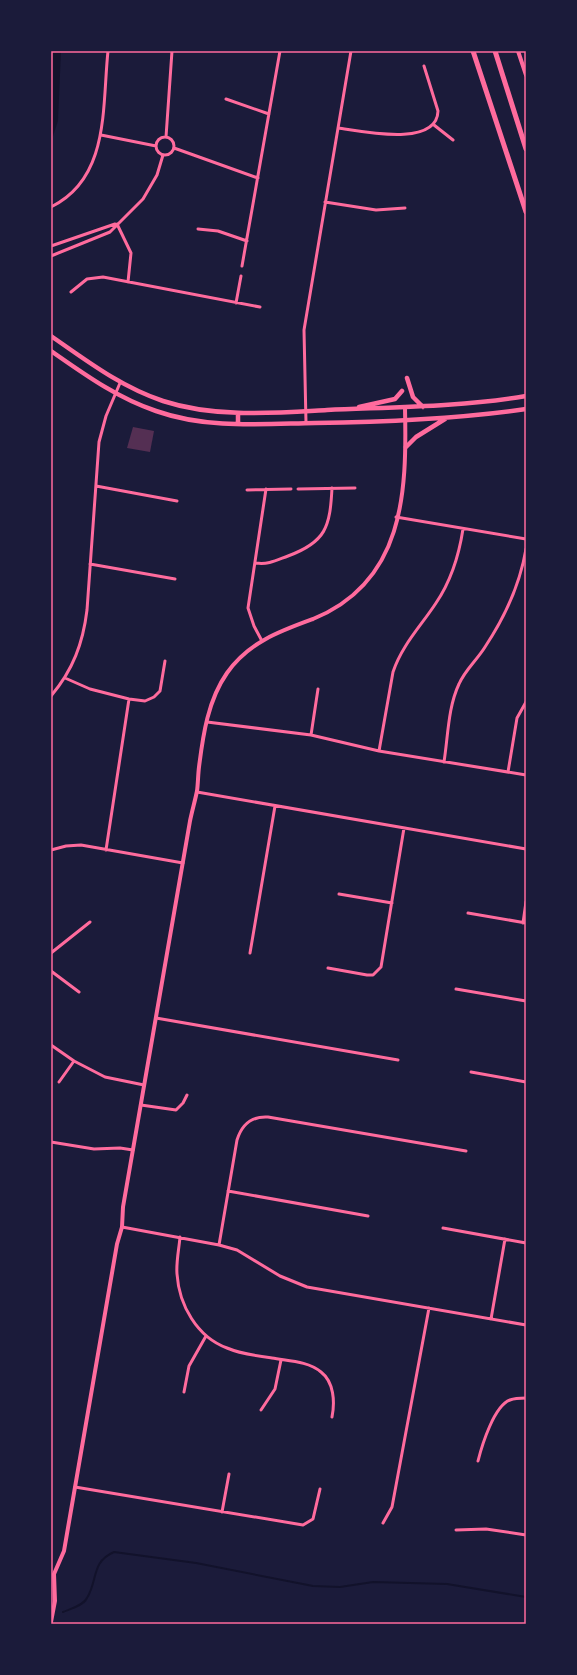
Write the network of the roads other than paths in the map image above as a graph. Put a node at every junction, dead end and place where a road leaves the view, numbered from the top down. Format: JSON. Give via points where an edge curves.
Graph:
{"nodes":[{"id":1,"x":108,"y":51,"type":"edge"},
{"id":2,"x":172,"y":51,"type":"edge"},
{"id":3,"x":278,"y":51,"type":"edge"},
{"id":4,"x":351,"y":51,"type":"edge"},
{"id":5,"x":473,"y":51,"type":"edge"},
{"id":6,"x":494,"y":51,"type":"edge"},
{"id":7,"x":518,"y":51,"type":"edge"},
{"id":8,"x":424,"y":66,"type":"dead end"},
{"id":9,"x":526,"y":75,"type":"edge"},
{"id":10,"x":226,"y":99,"type":"dead end"},
{"id":11,"x":269,"y":114,"type":"junction"},
{"id":12,"x":434,"y":125,"type":"junction"},
{"id":13,"x":338,"y":128,"type":"junction"},
{"id":14,"x":101,"y":135,"type":"junction"},
{"id":15,"x":166,"y":137,"type":"junction"},
{"id":16,"x":453,"y":140,"type":"dead end"},
{"id":17,"x":156,"y":146,"type":"junction"},
{"id":18,"x":174,"y":148,"type":"junction"},
{"id":19,"x":526,"y":149,"type":"edge"},
{"id":20,"x":163,"y":155,"type":"junction"},
{"id":21,"x":258,"y":178,"type":"junction"},
{"id":22,"x":325,"y":202,"type":"junction"},
{"id":23,"x":51,"y":207,"type":"edge"},
{"id":24,"x":404,"y":208,"type":"dead end"},
{"id":25,"x":526,"y":212,"type":"edge"},
{"id":26,"x":117,"y":224,"type":"junction"},
{"id":27,"x":198,"y":229,"type":"dead end"},
{"id":28,"x":247,"y":241,"type":"junction"},
{"id":29,"x":51,"y":246,"type":"edge"},
{"id":30,"x":51,"y":256,"type":"edge"},
{"id":31,"x":242,"y":266,"type":"dead end"},
{"id":32,"x":241,"y":276,"type":"dead end"},
{"id":33,"x":128,"y":282,"type":"junction"},
{"id":34,"x":71,"y":292,"type":"dead end"},
{"id":35,"x":236,"y":302,"type":"junction"},
{"id":36,"x":260,"y":307,"type":"dead end"},
{"id":37,"x":51,"y":336,"type":"edge"},
{"id":38,"x":51,"y":351,"type":"edge"},
{"id":39,"x":407,"y":378,"type":"dead end"},
{"id":40,"x":120,"y":383,"type":"junction"},
{"id":41,"x":402,"y":391,"type":"dead end"},
{"id":42,"x":116,"y":394,"type":"junction"},
{"id":43,"x":526,"y":396,"type":"edge"},
{"id":44,"x":423,"y":407,"type":"junction"},
{"id":45,"x":405,"y":408,"type":"junction"},
{"id":46,"x":526,"y":409,"type":"edge"},
{"id":47,"x":347,"y":410,"type":"junction"},
{"id":48,"x":305,"y":412,"type":"junction"},
{"id":49,"x":238,"y":413,"type":"junction"},
{"id":50,"x":447,"y":419,"type":"junction"},
{"id":51,"x":405,"y":421,"type":"junction"},
{"id":52,"x":238,"y":424,"type":"junction"},
{"id":53,"x":306,"y":424,"type":"junction"},
{"id":54,"x":406,"y":447,"type":"junction"},
{"id":55,"x":96,"y":486,"type":"junction"},
{"id":56,"x":332,"y":488,"type":"junction"},
{"id":57,"x":354,"y":488,"type":"dead end"},
{"id":58,"x":266,"y":489,"type":"junction"},
{"id":59,"x":291,"y":489,"type":"dead end"},
{"id":60,"x":298,"y":489,"type":"dead end"},
{"id":61,"x":247,"y":490,"type":"dead end"},
{"id":62,"x":177,"y":501,"type":"dead end"},
{"id":63,"x":396,"y":517,"type":"junction"},
{"id":64,"x":463,"y":529,"type":"junction"},
{"id":65,"x":526,"y":539,"type":"edge"},
{"id":66,"x":526,"y":549,"type":"edge"},
{"id":67,"x":90,"y":564,"type":"junction"},
{"id":68,"x":256,"y":564,"type":"junction"},
{"id":69,"x":175,"y":579,"type":"dead end"},
{"id":70,"x":262,"y":641,"type":"junction"},
{"id":71,"x":165,"y":661,"type":"dead end"},
{"id":72,"x":65,"y":678,"type":"junction"},
{"id":73,"x":318,"y":689,"type":"dead end"},
{"id":74,"x":51,"y":696,"type":"edge"},
{"id":75,"x":129,"y":699,"type":"junction"},
{"id":76,"x":526,"y":702,"type":"edge"},
{"id":77,"x":207,"y":722,"type":"junction"},
{"id":78,"x":311,"y":735,"type":"junction"},
{"id":79,"x":379,"y":751,"type":"junction"},
{"id":80,"x":444,"y":762,"type":"junction"},
{"id":81,"x":508,"y":772,"type":"junction"},
{"id":82,"x":526,"y":775,"type":"edge"},
{"id":83,"x":197,"y":792,"type":"junction"},
{"id":84,"x":275,"y":806,"type":"junction"},
{"id":85,"x":404,"y":828,"type":"junction"},
{"id":86,"x":526,"y":849,"type":"edge"},
{"id":87,"x":51,"y":850,"type":"edge"},
{"id":88,"x":106,"y":850,"type":"junction"},
{"id":89,"x":183,"y":863,"type":"junction"},
{"id":90,"x":339,"y":894,"type":"dead end"},
{"id":91,"x":526,"y":902,"type":"edge"},
{"id":92,"x":392,"y":903,"type":"junction"},
{"id":93,"x":468,"y":913,"type":"dead end"},
{"id":94,"x":90,"y":922,"type":"dead end"},
{"id":95,"x":524,"y":923,"type":"edge"},
{"id":96,"x":51,"y":953,"type":"edge"},
{"id":97,"x":250,"y":953,"type":"dead end"},
{"id":98,"x":328,"y":968,"type":"dead end"},
{"id":99,"x":51,"y":971,"type":"edge"},
{"id":100,"x":456,"y":989,"type":"dead end"},
{"id":101,"x":79,"y":992,"type":"dead end"},
{"id":102,"x":526,"y":1002,"type":"edge"},
{"id":103,"x":156,"y":1018,"type":"junction"},
{"id":104,"x":51,"y":1045,"type":"edge"},
{"id":105,"x":398,"y":1060,"type":"dead end"},
{"id":106,"x":74,"y":1061,"type":"junction"},
{"id":107,"x":471,"y":1072,"type":"dead end"},
{"id":108,"x":59,"y":1082,"type":"dead end"},
{"id":109,"x":526,"y":1082,"type":"edge"},
{"id":110,"x":144,"y":1085,"type":"junction"},
{"id":111,"x":187,"y":1095,"type":"dead end"},
{"id":112,"x":141,"y":1105,"type":"junction"},
{"id":113,"x":51,"y":1142,"type":"edge"},
{"id":114,"x":133,"y":1150,"type":"junction"},
{"id":115,"x":466,"y":1151,"type":"dead end"},
{"id":116,"x":228,"y":1191,"type":"junction"},
{"id":117,"x":368,"y":1216,"type":"dead end"},
{"id":118,"x":122,"y":1227,"type":"junction"},
{"id":119,"x":443,"y":1228,"type":"dead end"},
{"id":120,"x":180,"y":1237,"type":"junction"},
{"id":121,"x":505,"y":1239,"type":"junction"},
{"id":122,"x":526,"y":1243,"type":"edge"},
{"id":123,"x":219,"y":1245,"type":"junction"},
{"id":124,"x":429,"y":1308,"type":"junction"},
{"id":125,"x":491,"y":1319,"type":"junction"},
{"id":126,"x":526,"y":1325,"type":"edge"},
{"id":127,"x":206,"y":1336,"type":"junction"},
{"id":128,"x":281,"y":1360,"type":"junction"},
{"id":129,"x":184,"y":1392,"type":"dead end"},
{"id":130,"x":526,"y":1398,"type":"edge"},
{"id":131,"x":261,"y":1410,"type":"dead end"},
{"id":132,"x":332,"y":1417,"type":"dead end"},
{"id":133,"x":478,"y":1461,"type":"dead end"},
{"id":134,"x":229,"y":1474,"type":"dead end"},
{"id":135,"x":75,"y":1487,"type":"junction"},
{"id":136,"x":320,"y":1489,"type":"dead end"},
{"id":137,"x":222,"y":1512,"type":"junction"},
{"id":138,"x":383,"y":1523,"type":"dead end"},
{"id":139,"x":456,"y":1530,"type":"dead end"},
{"id":140,"x":526,"y":1535,"type":"edge"},
{"id":141,"x":53,"y":1574,"type":"edge"},
{"id":142,"x":51,"y":1622,"type":"edge"}],
"edges":[{"from":1,"to":14,"type":"street"},
{"from":2,"to":15,"type":"street"},
{"from":3,"to":11,"type":"street"},
{"from":4,"to":13,"type":"street"},
{"from":5,"to":25,"type":"main road"},
{"from":6,"to":19,"type":"main road"},
{"from":7,"to":9,"type":"street"},
{"from":8,"to":12,"type":"street","via":[[438,111]]},
{"from":10,"to":11,"type":"street"},
{"from":11,"to":21,"type":"street"},
{"from":12,"to":13,"type":"street","via":[[423,132],[385,134]]},
{"from":12,"to":16,"type":"street"},
{"from":13,"to":22,"type":"street"},
{"from":14,"to":17,"type":"street"},
{"from":14,"to":23,"type":"street","via":[[91,169],[84,181],[68,198]]},
{"from":15,"to":17,"type":"street","via":[[161,138]]},
{"from":15,"to":18,"type":"street","via":[[174,142]]},
{"from":17,"to":20,"type":"street"},
{"from":18,"to":20,"type":"street","via":[[172,152]]},
{"from":18,"to":21,"type":"street"},
{"from":20,"to":26,"type":"street","via":[[157,175],[143,199]]},
{"from":21,"to":28,"type":"street"},
{"from":22,"to":24,"type":"street","via":[[376,210]]},
{"from":22,"to":48,"type":"street","via":[[304,330]]},
{"from":26,"to":29,"type":"street"},
{"from":26,"to":30,"type":"street","via":[[110,232]]},
{"from":26,"to":33,"type":"street","via":[[131,252]]},
{"from":27,"to":28,"type":"street","via":[[218,231]]},
{"from":28,"to":31,"type":"street"},
{"from":32,"to":35,"type":"street"},
{"from":33,"to":34,"type":"street","via":[[96,277],[88,279]]},
{"from":33,"to":35,"type":"street"},
{"from":35,"to":36,"type":"street"},
{"from":37,"to":40,"type":"main road"},
{"from":38,"to":42,"type":"main road"},
{"from":39,"to":44,"type":"main road","via":[[413,397]]},
{"from":40,"to":42,"type":"street"},
{"from":40,"to":49,"type":"main road","via":[[177,405]]},
{"from":41,"to":47,"type":"main road","via":[[395,399]]},
{"from":42,"to":52,"type":"main road","via":[[146,408],[177,417],[206,423]]},
{"from":42,"to":55,"type":"street","via":[[100,442]]},
{"from":43,"to":44,"type":"main road"},
{"from":44,"to":45,"type":"main road"},
{"from":45,"to":47,"type":"main road"},
{"from":45,"to":51,"type":"street"},
{"from":46,"to":50,"type":"main road"},
{"from":47,"to":48,"type":"main road"},
{"from":48,"to":49,"type":"main road"},
{"from":48,"to":53,"type":"street"},
{"from":49,"to":52,"type":"main road"},
{"from":50,"to":51,"type":"main road"},
{"from":50,"to":54,"type":"main road","via":[[416,437]]},
{"from":51,"to":53,"type":"main road"},
{"from":51,"to":54,"type":"street"},
{"from":52,"to":53,"type":"main road"},
{"from":54,"to":63,"type":"street"},
{"from":55,"to":62,"type":"street"},
{"from":55,"to":67,"type":"street"},
{"from":56,"to":57,"type":"street"},
{"from":56,"to":60,"type":"street"},
{"from":56,"to":68,"type":"street","via":[[327,527],[315,543],[307,550],[270,563]]},
{"from":58,"to":59,"type":"street"},
{"from":58,"to":61,"type":"street"},
{"from":58,"to":68,"type":"street"},
{"from":63,"to":64,"type":"street"},
{"from":63,"to":70,"type":"street","via":[[388,550],[376,571],[361,589],[331,611],[282,630]]},
{"from":64,"to":65,"type":"street"},
{"from":64,"to":79,"type":"street","via":[[453,570],[443,592],[406,644],[392,672]]},
{"from":66,"to":80,"type":"street","via":[[521,574],[505,614],[456,690]]},
{"from":67,"to":69,"type":"street"},
{"from":67,"to":72,"type":"street","via":[[83,637]]},
{"from":68,"to":70,"type":"street","via":[[248,608]]},
{"from":70,"to":77,"type":"street","via":[[244,654],[228,672],[216,692]]},
{"from":71,"to":75,"type":"street","via":[[158,694],[145,701]]},
{"from":72,"to":74,"type":"street"},
{"from":72,"to":75,"type":"street","via":[[85,688]]},
{"from":73,"to":78,"type":"street"},
{"from":75,"to":88,"type":"street"},
{"from":76,"to":81,"type":"street","via":[[517,718]]},
{"from":77,"to":78,"type":"street"},
{"from":77,"to":83,"type":"street"},
{"from":78,"to":79,"type":"street"},
{"from":79,"to":80,"type":"street"},
{"from":80,"to":81,"type":"street"},
{"from":81,"to":82,"type":"street"},
{"from":83,"to":84,"type":"street"},
{"from":83,"to":89,"type":"street"},
{"from":84,"to":85,"type":"street"},
{"from":84,"to":97,"type":"street"},
{"from":85,"to":86,"type":"street"},
{"from":85,"to":92,"type":"street"},
{"from":87,"to":88,"type":"street","via":[[73,845]]},
{"from":88,"to":89,"type":"street"},
{"from":89,"to":103,"type":"street"},
{"from":90,"to":92,"type":"street"},
{"from":91,"to":95,"type":"street"},
{"from":92,"to":98,"type":"street","via":[[380,970],[368,975]]},
{"from":93,"to":95,"type":"street"},
{"from":94,"to":96,"type":"street"},
{"from":99,"to":101,"type":"street"},
{"from":100,"to":102,"type":"street"},
{"from":103,"to":105,"type":"street"},
{"from":103,"to":110,"type":"street"},
{"from":104,"to":106,"type":"street"},
{"from":106,"to":108,"type":"street"},
{"from":106,"to":110,"type":"street","via":[[110,1078]]},
{"from":107,"to":109,"type":"street"},
{"from":110,"to":112,"type":"street"},
{"from":111,"to":112,"type":"street","via":[[184,1104],[176,1110]]},
{"from":112,"to":114,"type":"street"},
{"from":113,"to":114,"type":"street","via":[[94,1149]]},
{"from":114,"to":118,"type":"street","via":[[122,1211]]},
{"from":115,"to":116,"type":"street","via":[[263,1117],[246,1124],[239,1133]]},
{"from":116,"to":117,"type":"street"},
{"from":116,"to":123,"type":"street"},
{"from":118,"to":120,"type":"street"},
{"from":118,"to":135,"type":"street"},
{"from":119,"to":121,"type":"street"},
{"from":120,"to":123,"type":"street"},
{"from":120,"to":127,"type":"street","via":[[177,1273],[179,1287],[188,1314]]},
{"from":121,"to":122,"type":"street"},
{"from":121,"to":125,"type":"street"},
{"from":123,"to":124,"type":"street","via":[[237,1250],[280,1276],[307,1287]]},
{"from":124,"to":125,"type":"street"},
{"from":124,"to":138,"type":"street","via":[[392,1508]]},
{"from":125,"to":126,"type":"street"},
{"from":127,"to":128,"type":"street","via":[[236,1351]]},
{"from":127,"to":129,"type":"street","via":[[189,1366]]},
{"from":128,"to":131,"type":"street","via":[[275,1389]]},
{"from":128,"to":132,"type":"street","via":[[309,1365],[325,1376],[333,1395]]},
{"from":130,"to":133,"type":"street","via":[[510,1400],[500,1408],[484,1441]]},
{"from":134,"to":137,"type":"street"},
{"from":135,"to":137,"type":"street"},
{"from":135,"to":141,"type":"street","via":[[64,1551]]},
{"from":136,"to":137,"type":"street","via":[[313,1519],[303,1526]]},
{"from":139,"to":140,"type":"street","via":[[486,1529]]},
{"from":141,"to":142,"type":"street","via":[[55,1601]]}]}
